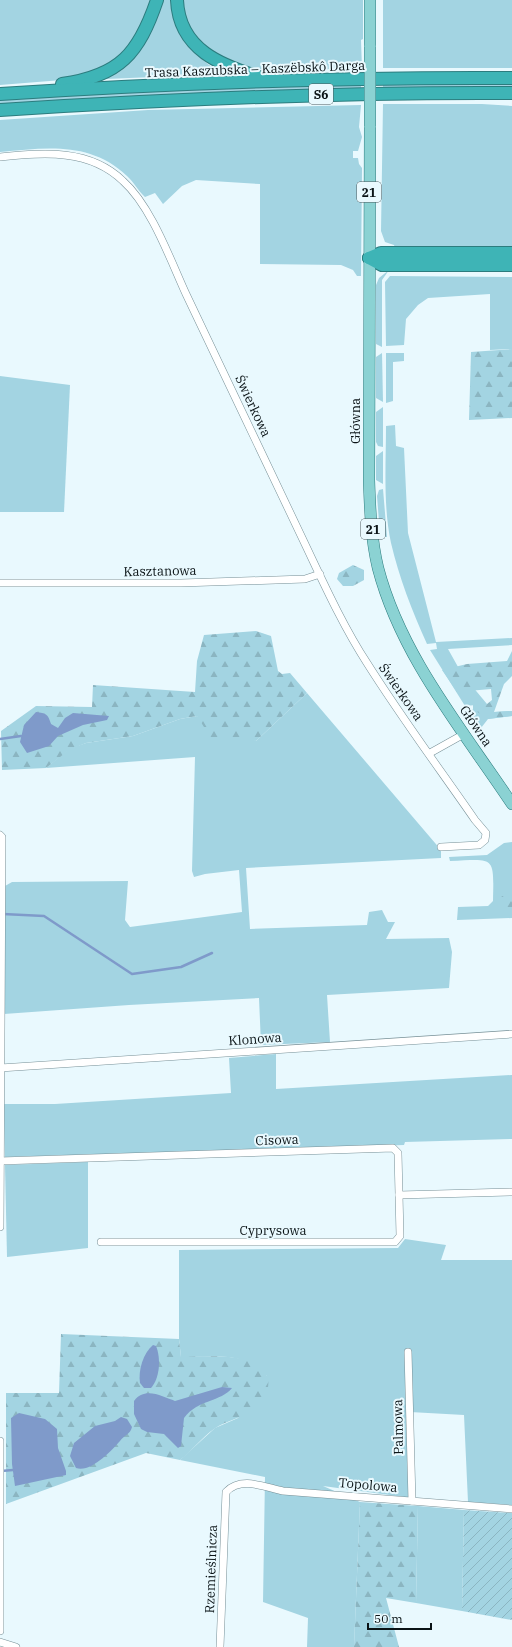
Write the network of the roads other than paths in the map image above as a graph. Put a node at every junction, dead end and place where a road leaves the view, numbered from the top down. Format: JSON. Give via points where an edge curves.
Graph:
{"nodes":[{"id":1,"x":157,"y":0,"type":"edge"},
{"id":2,"x":177,"y":0,"type":"edge"},
{"id":3,"x":370,"y":0,"type":"edge"},
{"id":4,"x":512,"y":78,"type":"edge"},
{"id":5,"x":271,"y":81,"type":"junction"},
{"id":6,"x":493,"y":93,"type":"junction"},
{"id":7,"x":512,"y":93,"type":"edge"},
{"id":8,"x":0,"y":94,"type":"edge"},
{"id":9,"x":512,"y":100,"type":"edge"},
{"id":10,"x":0,"y":110,"type":"edge"},
{"id":11,"x":0,"y":157,"type":"edge"},
{"id":12,"x":512,"y":253,"type":"edge"},
{"id":13,"x":369,"y":258,"type":"junction"},
{"id":14,"x":512,"y":266,"type":"edge"},
{"id":15,"x":320,"y":574,"type":"junction"},
{"id":16,"x":0,"y":583,"type":"edge"},
{"id":17,"x":464,"y":734,"type":"junction"},
{"id":18,"x":430,"y":753,"type":"junction"},
{"id":19,"x":512,"y":804,"type":"edge"},
{"id":20,"x":0,"y":835,"type":"edge"},
{"id":21,"x":440,"y":847,"type":"dead end"},
{"id":22,"x":512,"y":1034,"type":"edge"},
{"id":23,"x":0,"y":1068,"type":"edge"},
{"id":24,"x":0,"y":1161,"type":"edge"},
{"id":25,"x":512,"y":1192,"type":"edge"},
{"id":26,"x":399,"y":1195,"type":"junction"},
{"id":27,"x":0,"y":1227,"type":"edge"},
{"id":28,"x":101,"y":1242,"type":"dead end"},
{"id":29,"x":408,"y":1352,"type":"dead end"},
{"id":30,"x":0,"y":1441,"type":"edge"},
{"id":31,"x":226,"y":1492,"type":"joint"},
{"id":32,"x":412,"y":1501,"type":"junction"},
{"id":33,"x":512,"y":1509,"type":"edge"},
{"id":34,"x":0,"y":1631,"type":"edge"},
{"id":35,"x":0,"y":1642,"type":"edge"},
{"id":36,"x":16,"y":1647,"type":"edge"},
{"id":37,"x":220,"y":1647,"type":"edge"}],
"edges":[{"from":1,"to":8,"type":"highway","via":[[141,40],[114,68],[84,80]]},
{"from":2,"to":5,"type":"highway","via":[[182,25],[200,50],[221,64]]},
{"from":3,"to":13,"type":"main road","name":"Główna","number":"21","bridge":true},
{"from":4,"to":5,"type":"highway","name":"Trasa Kaszubska – Kaszëbskô Darga","number":"S6"},
{"from":5,"to":8,"type":"highway","name":"Trasa Kaszubska – Kaszëbskô Darga","number":"S6"},
{"from":6,"to":7,"type":"highway","number":"S6"},
{"from":6,"to":9,"type":"highway"},
{"from":6,"to":10,"type":"highway","number":"S6","via":[[321,94]]},
{"from":11,"to":15,"type":"street","name":"Świerkowa","via":[[59,154],[88,159],[123,180],[140,200]]},
{"from":12,"to":13,"type":"highway","via":[[381,253]]},
{"from":13,"to":14,"type":"highway","via":[[382,265]]},
{"from":13,"to":17,"type":"main road","name":"Główna","number":"21","via":[[369,480],[371,519],[378,566],[390,606],[409,649]]},
{"from":15,"to":16,"type":"street","name":"Kasztanowa","via":[[305,579],[204,582]]},
{"from":15,"to":18,"type":"street","name":"Świerkowa","via":[[367,663]]},
{"from":17,"to":18,"type":"street"},
{"from":17,"to":19,"type":"main road","name":"Główna","number":"21"},
{"from":18,"to":21,"type":"street","name":"Świerkowa","via":[[486,833],[485,840],[479,845]]},
{"from":20,"to":23,"type":"street"},
{"from":22,"to":23,"type":"street","name":"Klonowa"},
{"from":23,"to":24,"type":"street"},
{"from":24,"to":26,"type":"street","name":"Cisowa","via":[[393,1148],[398,1154]]},
{"from":24,"to":27,"type":"street"},
{"from":25,"to":26,"type":"street"},
{"from":26,"to":28,"type":"street","name":"Cyprysowa","via":[[400,1236],[395,1242]]},
{"from":29,"to":32,"type":"street","name":"Palmowa"},
{"from":30,"to":34,"type":"street"},
{"from":31,"to":32,"type":"street","name":"Topolowa","via":[[237,1484],[247,1483],[283,1491]]},
{"from":31,"to":37,"type":"street","name":"Rzemieślnicza"},
{"from":32,"to":33,"type":"street","name":"Topolowa"},
{"from":35,"to":36,"type":"street"}]}
